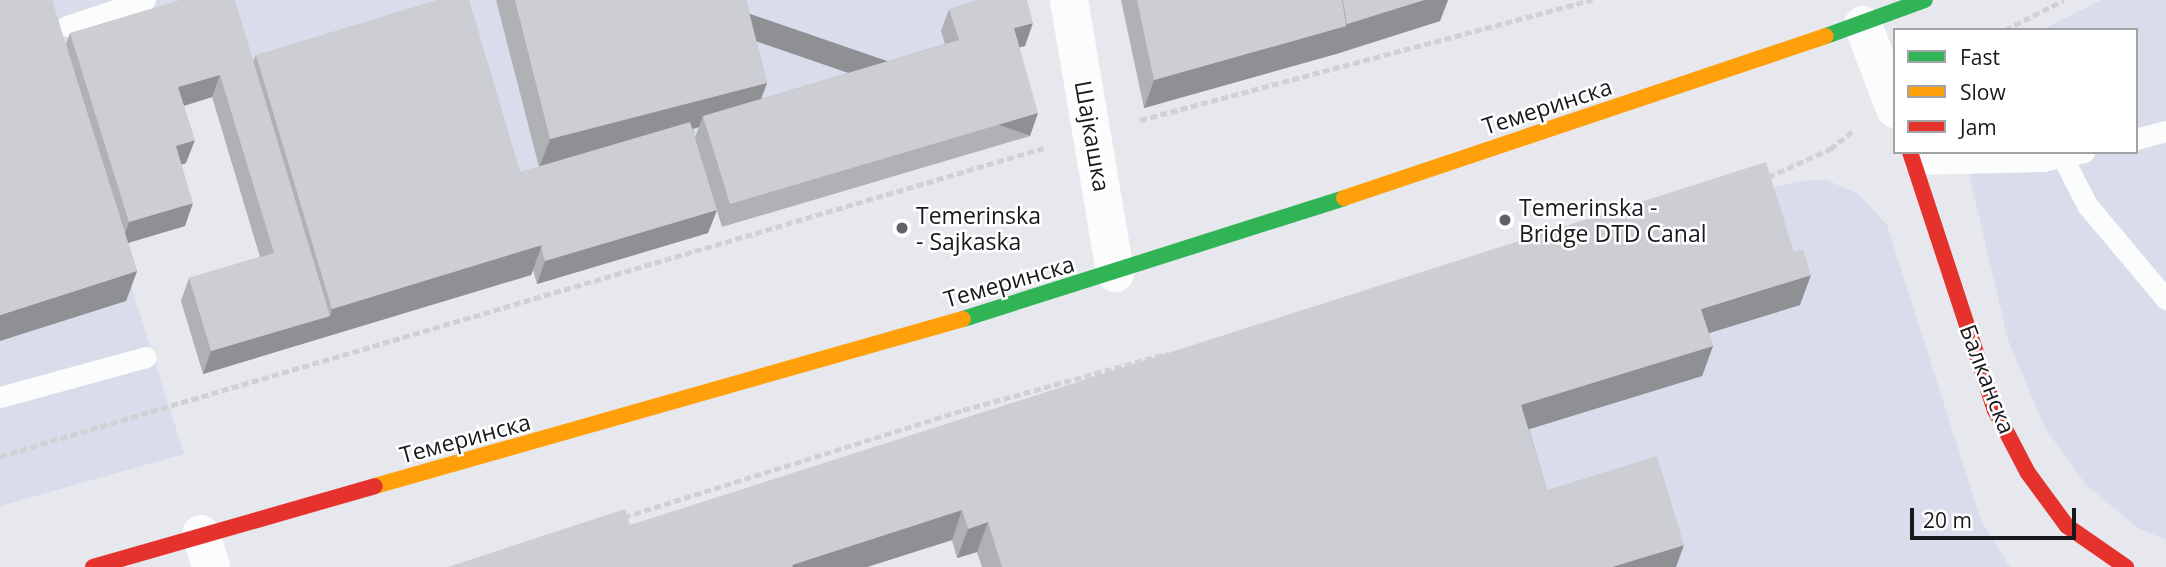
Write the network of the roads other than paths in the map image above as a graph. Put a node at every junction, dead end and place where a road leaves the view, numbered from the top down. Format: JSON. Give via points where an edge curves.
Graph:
{"nodes":[{"id":1,"x":145,"y":0,"type":"edge"},
{"id":2,"x":1069,"y":0,"type":"edge"},
{"id":3,"x":1914,"y":2,"type":"edge"},
{"id":4,"x":1863,"y":25,"type":"junction"},
{"id":5,"x":67,"y":26,"type":"dead end"},
{"id":6,"x":1893,"y":104,"type":"edge"},
{"id":7,"x":2166,"y":131,"type":"edge"},
{"id":8,"x":2138,"y":138,"type":"edge"},
{"id":9,"x":2077,"y":154,"type":"edge"},
{"id":10,"x":1913,"y":158,"type":"edge"},
{"id":11,"x":2063,"y":158,"type":"junction"},
{"id":12,"x":1115,"y":273,"type":"junction"},
{"id":13,"x":2166,"y":299,"type":"edge"},
{"id":14,"x":146,"y":357,"type":"dead end"},
{"id":15,"x":0,"y":397,"type":"edge"},
{"id":16,"x":206,"y":551,"type":"edge"},
{"id":17,"x":93,"y":567,"type":"edge"},
{"id":18,"x":2126,"y":567,"type":"edge"}],
"edges":[{"from":1,"to":5,"type":"lane"},
{"from":2,"to":12,"type":"street","name":"Шајкашка"},
{"from":3,"to":4,"type":"main road","name":"Темеринска"},
{"from":4,"to":6,"type":"street"},
{"from":4,"to":12,"type":"main road","name":"Темеринска"},
{"from":7,"to":8,"type":"lane"},
{"from":9,"to":11,"type":"lane"},
{"from":10,"to":11,"type":"lane"},
{"from":10,"to":18,"type":"main road","name":"Балканска","via":[[1995,410],[2028,473],[2067,526]]},
{"from":11,"to":13,"type":"lane","via":[[2087,205]]},
{"from":12,"to":16,"type":"main road","name":"Темеринска"},
{"from":14,"to":15,"type":"lane"},
{"from":16,"to":17,"type":"main road","name":"Темеринска"}]}
